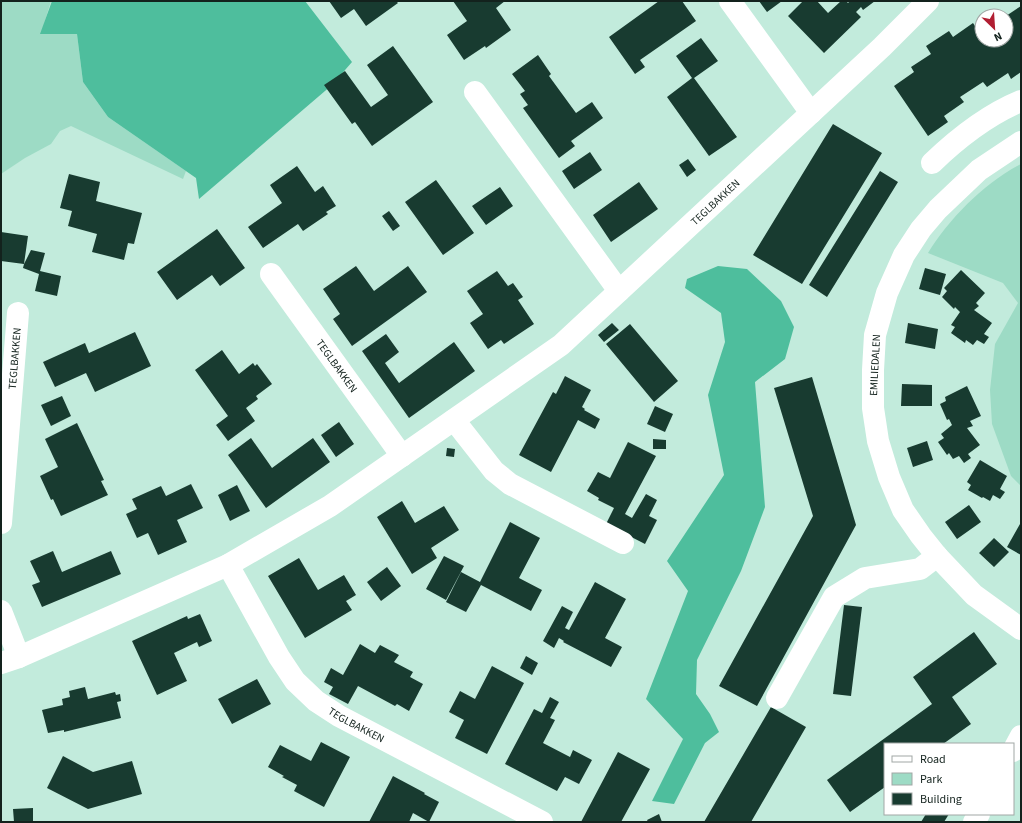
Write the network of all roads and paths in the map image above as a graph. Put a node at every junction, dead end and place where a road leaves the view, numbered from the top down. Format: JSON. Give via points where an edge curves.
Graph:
{"nodes":[{"id":1,"x":730,"y":1,"type":"edge"},
{"id":2,"x":928,"y":1,"type":"edge"},
{"id":3,"x":475,"y":92,"type":"dead end"},
{"id":4,"x":1021,"y":101,"type":"edge"},
{"id":5,"x":811,"y":113,"type":"junction"},
{"id":6,"x":1021,"y":142,"type":"edge"},
{"id":7,"x":932,"y":163,"type":"dead end"},
{"id":8,"x":271,"y":274,"type":"dead end"},
{"id":9,"x":619,"y":291,"type":"junction"},
{"id":10,"x":18,"y":314,"type":"dead end"},
{"id":11,"x":454,"y":420,"type":"junction"},
{"id":12,"x":402,"y":456,"type":"junction"},
{"id":13,"x":1,"y":523,"type":"edge"},
{"id":14,"x":623,"y":543,"type":"dead end"},
{"id":15,"x":936,"y":556,"type":"junction"},
{"id":16,"x":228,"y":565,"type":"junction"},
{"id":17,"x":1,"y":611,"type":"edge"},
{"id":18,"x":1021,"y":629,"type":"edge"},
{"id":19,"x":10,"y":660,"type":"edge"},
{"id":20,"x":776,"y":698,"type":"dead end"},
{"id":21,"x":1021,"y":736,"type":"edge"},
{"id":22,"x":1014,"y":749,"type":"edge"},
{"id":23,"x":542,"y":822,"type":"edge"}],
"edges":[{"from":1,"to":5,"type":"street"},
{"from":2,"to":5,"type":"street","name":"TEGLBAKKEN"},
{"from":3,"to":9,"type":"street"},
{"from":4,"to":7,"type":"street","via":[[978,123]]},
{"from":5,"to":9,"type":"street","name":"TEGLBAKKEN"},
{"from":6,"to":15,"type":"street","name":"EMILIEDALEN","via":[[978,170],[921,228],[904,255],[887,293],[875,334],[872,370],[873,408],[878,441],[903,510]]},
{"from":8,"to":12,"type":"street","name":"TEGLBAKKEN"},
{"from":9,"to":11,"type":"street","name":"TEGLBAKKEN","via":[[561,346]]},
{"from":10,"to":13,"type":"street","name":"TEGLBAKKEN"},
{"from":11,"to":12,"type":"street","name":"TEGLBAKKEN"},
{"from":11,"to":14,"type":"street","via":[[494,471],[510,484]]},
{"from":12,"to":16,"type":"street","name":"TEGLBAKKEN","via":[[330,506]]},
{"from":15,"to":18,"type":"street","name":"EMILIEDALEN","via":[[974,595]]},
{"from":15,"to":20,"type":"street","via":[[920,569],[865,578],[834,597]]},
{"from":16,"to":19,"type":"street","name":"TEGLBAKKEN"},
{"from":16,"to":23,"type":"street","name":"TEGLBAKKEN","via":[[283,663],[295,681],[316,701],[338,716]]},
{"from":17,"to":19,"type":"street","name":"TEGLBAKKEN"},
{"from":21,"to":22,"type":"street"}]}
